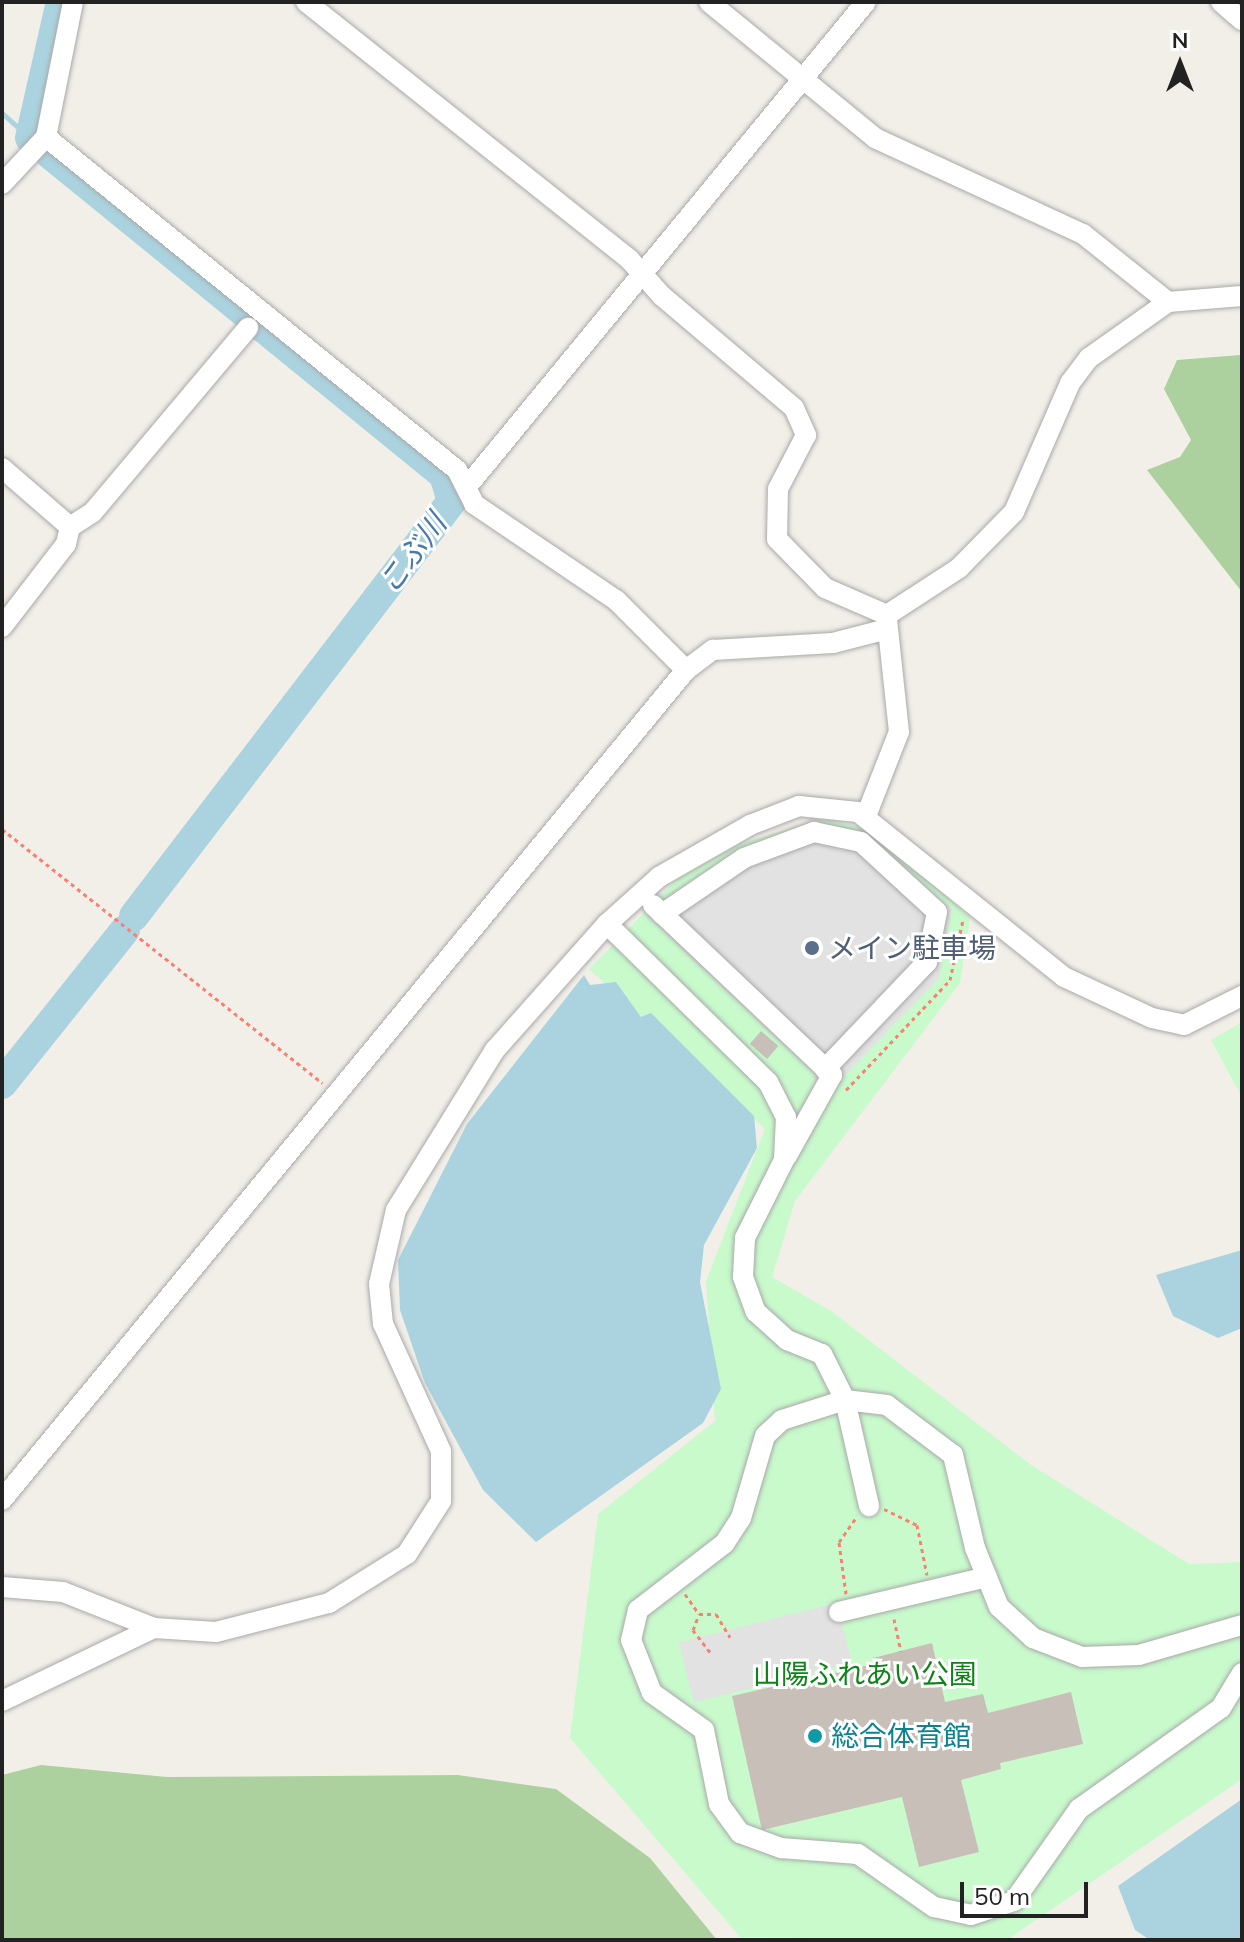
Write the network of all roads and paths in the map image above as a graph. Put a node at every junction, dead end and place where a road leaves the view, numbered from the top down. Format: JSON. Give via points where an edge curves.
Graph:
{"nodes":[{"id":1,"x":73,"y":2,"type":"edge"},
{"id":2,"x":306,"y":2,"type":"edge"},
{"id":3,"x":709,"y":2,"type":"edge"},
{"id":4,"x":866,"y":2,"type":"edge"},
{"id":5,"x":1221,"y":2,"type":"edge"},
{"id":6,"x":1242,"y":20,"type":"edge"},
{"id":7,"x":800,"y":75,"type":"junction"},
{"id":8,"x":46,"y":137,"type":"junction"},
{"id":9,"x":2,"y":184,"type":"edge"},
{"id":10,"x":642,"y":275,"type":"junction"},
{"id":11,"x":1242,"y":296,"type":"edge"},
{"id":12,"x":1168,"y":302,"type":"junction"},
{"id":13,"x":248,"y":328,"type":"dead end"},
{"id":14,"x":2,"y":468,"type":"edge"},
{"id":15,"x":470,"y":483,"type":"junction"},
{"id":16,"x":70,"y":527,"type":"junction"},
{"id":17,"x":887,"y":622,"type":"junction"},
{"id":18,"x":2,"y":627,"type":"edge"},
{"id":19,"x":686,"y":670,"type":"junction"},
{"id":20,"x":866,"y":816,"type":"junction"},
{"id":21,"x":2,"y":829,"type":"edge"},
{"id":22,"x":955,"y":888,"type":"junction"},
{"id":23,"x":641,"y":894,"type":"junction"},
{"id":24,"x":973,"y":903,"type":"junction"},
{"id":25,"x":937,"y":912,"type":"junction"},
{"id":26,"x":662,"y":914,"type":"junction"},
{"id":27,"x":607,"y":924,"type":"junction"},
{"id":28,"x":1242,"y":996,"type":"edge"},
{"id":29,"x":825,"y":1069,"type":"junction"},
{"id":30,"x":843,"y":1093,"type":"dead end"},
{"id":31,"x":335,"y":1094,"type":"junction"},
{"id":32,"x":784,"y":1160,"type":"junction"},
{"id":33,"x":845,"y":1400,"type":"junction"},
{"id":34,"x":2,"y":1500,"type":"edge"},
{"id":35,"x":869,"y":1506,"type":"junction"},
{"id":36,"x":987,"y":1577,"type":"junction"},
{"id":37,"x":680,"y":1586,"type":"dead end"},
{"id":38,"x":2,"y":1587,"type":"edge"},
{"id":39,"x":930,"y":1590,"type":"junction"},
{"id":40,"x":890,"y":1600,"type":"junction"},
{"id":41,"x":845,"y":1610,"type":"joint"},
{"id":42,"x":699,"y":1614,"type":"junction"},
{"id":43,"x":1242,"y":1625,"type":"edge"},
{"id":44,"x":154,"y":1628,"type":"junction"},
{"id":45,"x":730,"y":1637,"type":"dead end"},
{"id":46,"x":901,"y":1651,"type":"dead end"},
{"id":47,"x":710,"y":1652,"type":"dead end"},
{"id":48,"x":1242,"y":1673,"type":"edge"},
{"id":49,"x":2,"y":1701,"type":"edge"}],
"edges":[{"from":1,"to":8,"type":"street"},
{"from":2,"to":10,"type":"street"},
{"from":3,"to":7,"type":"street"},
{"from":4,"to":7,"type":"street"},
{"from":5,"to":6,"type":"street"},
{"from":7,"to":10,"type":"street"},
{"from":7,"to":12,"type":"street","via":[[875,138],[1083,234]]},
{"from":8,"to":9,"type":"street"},
{"from":8,"to":15,"type":"street"},
{"from":10,"to":15,"type":"street"},
{"from":10,"to":17,"type":"street","via":[[794,408],[806,435],[778,489],[777,539],[825,588]]},
{"from":11,"to":12,"type":"street"},
{"from":12,"to":17,"type":"street","via":[[1089,358],[1070,383],[1014,512],[959,568]]},
{"from":13,"to":16,"type":"street","via":[[93,512]]},
{"from":14,"to":16,"type":"street"},
{"from":15,"to":19,"type":"street","via":[[474,504],[617,601]]},
{"from":16,"to":18,"type":"street","via":[[66,544]]},
{"from":17,"to":19,"type":"street","via":[[833,643],[713,650]]},
{"from":17,"to":20,"type":"street","via":[[899,732]]},
{"from":19,"to":31,"type":"street"},
{"from":20,"to":22,"type":"street"},
{"from":20,"to":23,"type":"street","via":[[799,806],[703,848]]},
{"from":21,"to":31,"type":"path"},
{"from":22,"to":24,"type":"street"},
{"from":22,"to":25,"type":"street"},
{"from":23,"to":26,"type":"street"},
{"from":23,"to":27,"type":"street"},
{"from":24,"to":28,"type":"street","via":[[1064,977],[1152,1018],[1184,1025]]},
{"from":24,"to":30,"type":"path","via":[[950,980]]},
{"from":25,"to":26,"type":"street","via":[[861,842],[814,832],[744,858]]},
{"from":25,"to":29,"type":"street","via":[[927,962]]},
{"from":26,"to":29,"type":"street"},
{"from":27,"to":32,"type":"street","via":[[768,1082],[786,1117]]},
{"from":27,"to":44,"type":"street","via":[[486,1063],[432,1141],[383,1248],[383,1324],[441,1451],[441,1501],[430,1525],[407,1554],[329,1603],[216,1632]]},
{"from":29,"to":32,"type":"street","via":[[832,1075]]},
{"from":31,"to":34,"type":"street"},
{"from":32,"to":33,"type":"street","via":[[745,1238],[743,1277],[756,1312],[787,1340],[822,1354]]},
{"from":33,"to":35,"type":"street"},
{"from":33,"to":36,"type":"street","via":[[887,1405],[953,1455]]},
{"from":33,"to":48,"type":"street","via":[[782,1420],[765,1436],[741,1518],[725,1543],[638,1610],[631,1640],[638,1671],[652,1693],[704,1730],[719,1804],[740,1833],[781,1848],[858,1854],[934,1907],[971,1915],[1014,1901],[1079,1809],[1221,1708]]},
{"from":35,"to":39,"type":"path","via":[[917,1525]]},
{"from":35,"to":41,"type":"path","via":[[839,1542]]},
{"from":36,"to":39,"type":"street"},
{"from":36,"to":43,"type":"street","via":[[999,1607],[1033,1638],[1082,1657],[1139,1655]]},
{"from":37,"to":42,"type":"path"},
{"from":38,"to":44,"type":"street","via":[[63,1592]]},
{"from":39,"to":40,"type":"street"},
{"from":40,"to":41,"type":"street"},
{"from":40,"to":46,"type":"path"},
{"from":42,"to":45,"type":"path","via":[[716,1614]]},
{"from":42,"to":47,"type":"path","via":[[693,1630]]},
{"from":44,"to":49,"type":"street"}]}
